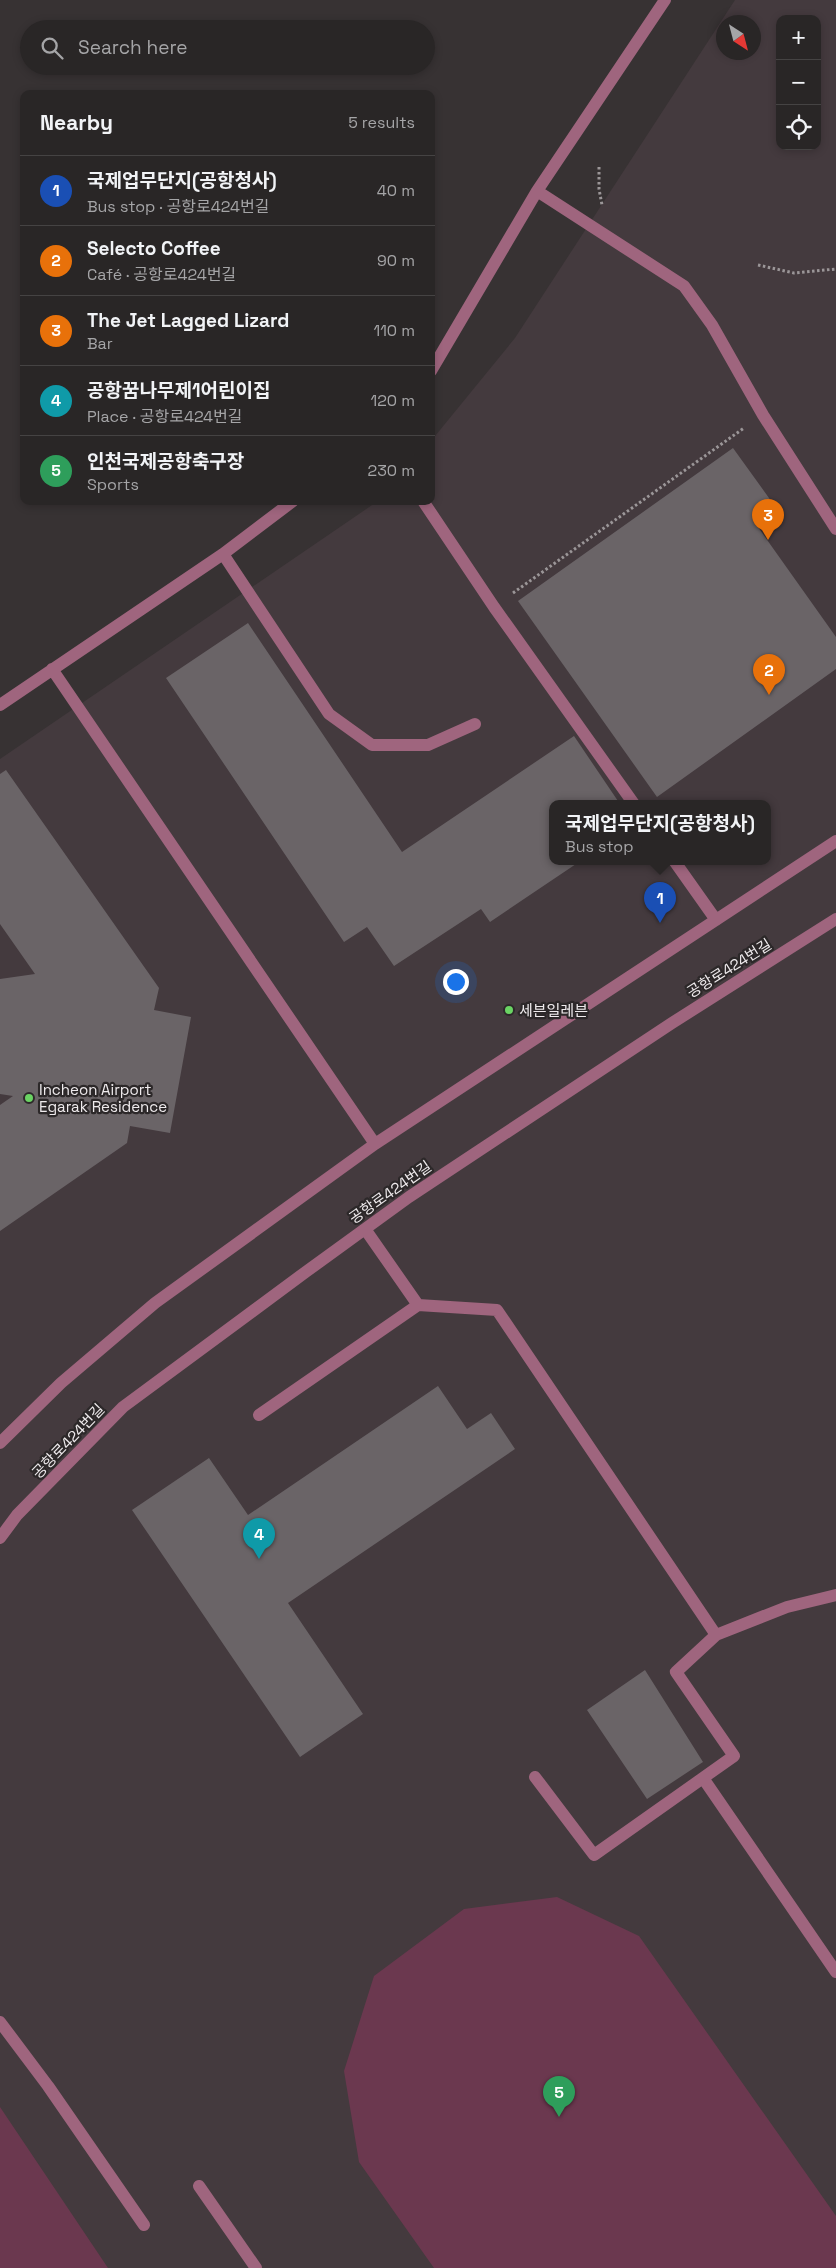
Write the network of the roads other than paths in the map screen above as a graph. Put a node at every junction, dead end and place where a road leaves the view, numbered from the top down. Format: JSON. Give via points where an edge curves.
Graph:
{"nodes":[{"id":1,"x":665,"y":0,"type":"edge"},
{"id":2,"x":537,"y":190,"type":"junction"},
{"id":3,"x":435,"y":364,"type":"edge"},
{"id":4,"x":288,"y":505,"type":"edge"},
{"id":5,"x":426,"y":505,"type":"edge"},
{"id":6,"x":835,"y":525,"type":"edge"},
{"id":7,"x":223,"y":554,"type":"junction"},
{"id":8,"x":52,"y":669,"type":"junction"},
{"id":9,"x":0,"y":705,"type":"edge"},
{"id":10,"x":475,"y":724,"type":"dead end"},
{"id":11,"x":631,"y":800,"type":"edge"},
{"id":12,"x":836,"y":841,"type":"edge"},
{"id":13,"x":677,"y":865,"type":"edge"},
{"id":14,"x":836,"y":919,"type":"edge"},
{"id":15,"x":716,"y":920,"type":"junction"},
{"id":16,"x":375,"y":1144,"type":"junction"},
{"id":17,"x":365,"y":1229,"type":"junction"},
{"id":18,"x":418,"y":1305,"type":"junction"},
{"id":19,"x":259,"y":1415,"type":"dead end"},
{"id":20,"x":0,"y":1443,"type":"edge"},
{"id":21,"x":0,"y":1538,"type":"edge"},
{"id":22,"x":836,"y":1595,"type":"edge"},
{"id":23,"x":716,"y":1635,"type":"junction"},
{"id":24,"x":534,"y":1777,"type":"dead end"},
{"id":25,"x":703,"y":1778,"type":"junction"},
{"id":26,"x":836,"y":1972,"type":"edge"},
{"id":27,"x":0,"y":2022,"type":"edge"},
{"id":28,"x":200,"y":2186,"type":"dead end"},
{"id":29,"x":144,"y":2224,"type":"dead end"},
{"id":30,"x":256,"y":2268,"type":"edge"}],
"edges":[{"from":1,"to":2,"type":"street"},
{"from":2,"to":3,"type":"street"},
{"from":2,"to":6,"type":"street","via":[[684,286],[712,325],[763,415]]},
{"from":4,"to":7,"type":"street"},
{"from":5,"to":11,"type":"street"},
{"from":7,"to":8,"type":"street"},
{"from":7,"to":10,"type":"street","via":[[329,714],[372,745],[428,745]]},
{"from":8,"to":9,"type":"street"},
{"from":8,"to":16,"type":"street"},
{"from":12,"to":15,"type":"street"},
{"from":13,"to":15,"type":"street"},
{"from":14,"to":17,"type":"street","name":"공항로424번길","via":[[417,1191]]},
{"from":15,"to":16,"type":"street"},
{"from":16,"to":20,"type":"street","via":[[155,1304],[61,1383]]},
{"from":17,"to":18,"type":"street"},
{"from":17,"to":21,"type":"street","name":"공항로424번길","via":[[123,1407],[17,1515]]},
{"from":18,"to":19,"type":"street"},
{"from":18,"to":23,"type":"street","via":[[497,1310]]},
{"from":22,"to":23,"type":"street","via":[[787,1607]]},
{"from":23,"to":25,"type":"street","via":[[676,1672],[734,1756]]},
{"from":24,"to":25,"type":"street","via":[[594,1855]]},
{"from":25,"to":26,"type":"street"},
{"from":27,"to":29,"type":"street"},
{"from":28,"to":30,"type":"street"}]}
